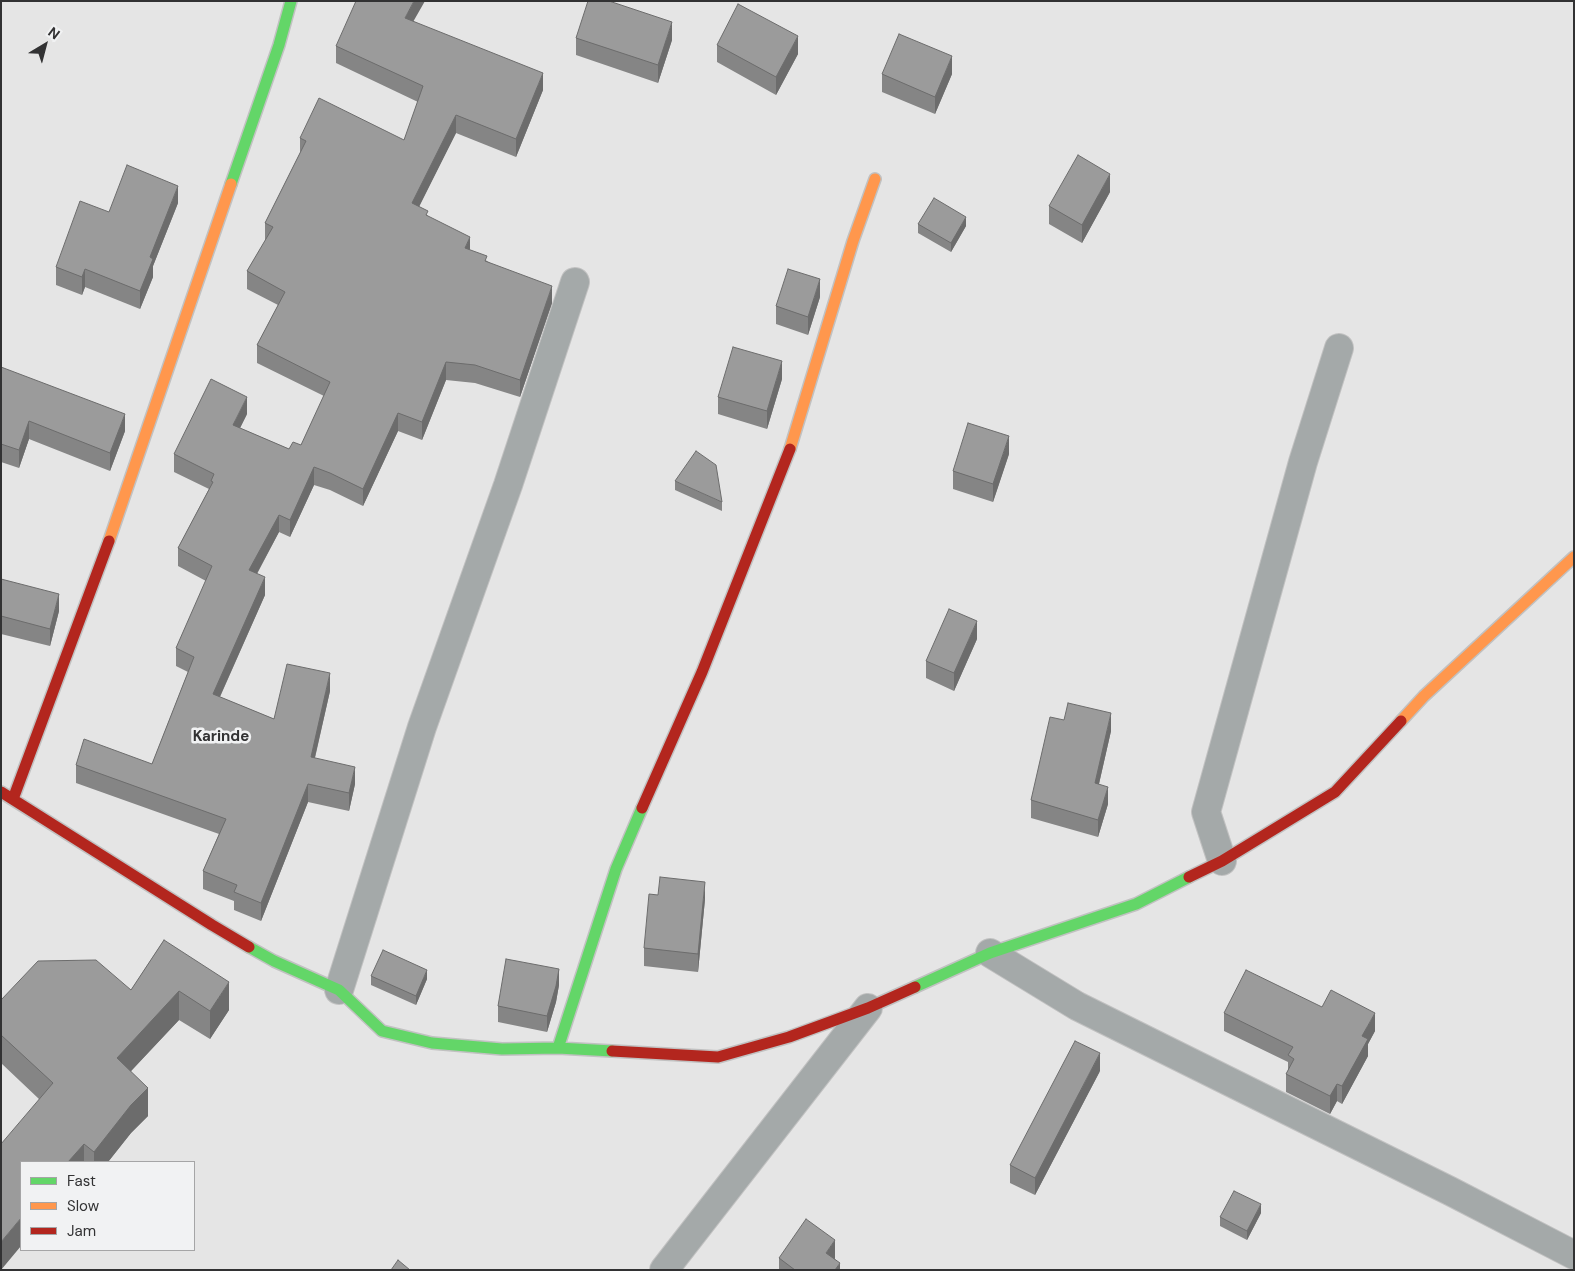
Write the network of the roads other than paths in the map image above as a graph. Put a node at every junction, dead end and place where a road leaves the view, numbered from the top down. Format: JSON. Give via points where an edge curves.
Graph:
{"nodes":[{"id":1,"x":291,"y":1,"type":"edge"},
{"id":2,"x":875,"y":179,"type":"dead end"},
{"id":3,"x":575,"y":282,"type":"dead end"},
{"id":4,"x":1339,"y":348,"type":"dead end"},
{"id":5,"x":1574,"y":557,"type":"edge"},
{"id":6,"x":1,"y":792,"type":"edge"},
{"id":7,"x":13,"y":799,"type":"junction"},
{"id":8,"x":1222,"y":862,"type":"junction"},
{"id":9,"x":990,"y":953,"type":"junction"},
{"id":10,"x":339,"y":990,"type":"junction"},
{"id":11,"x":868,"y":1008,"type":"junction"},
{"id":12,"x":558,"y":1048,"type":"junction"},
{"id":13,"x":1574,"y":1255,"type":"edge"},
{"id":14,"x":664,"y":1270,"type":"edge"}],
"edges":[{"from":1,"to":7,"type":"street","via":[[279,45],[103,560]]},
{"from":2,"to":12,"type":"street","via":[[790,450],[702,672],[616,869]]},
{"from":3,"to":10,"type":"street","via":[[508,485],[422,727]]},
{"from":4,"to":8,"type":"street","via":[[1303,462],[1206,812]]},
{"from":5,"to":8,"type":"street","via":[[1424,696],[1335,792]]},
{"from":6,"to":7,"type":"street"},
{"from":7,"to":10,"type":"street","via":[[212,925],[274,961]]},
{"from":8,"to":9,"type":"street","via":[[1136,904]]},
{"from":9,"to":11,"type":"street"},
{"from":9,"to":13,"type":"street","via":[[1077,1006]]},
{"from":10,"to":12,"type":"street","via":[[382,1031],[432,1043],[502,1049]]},
{"from":11,"to":12,"type":"street","via":[[789,1037],[718,1057]]},
{"from":11,"to":14,"type":"street"}]}
